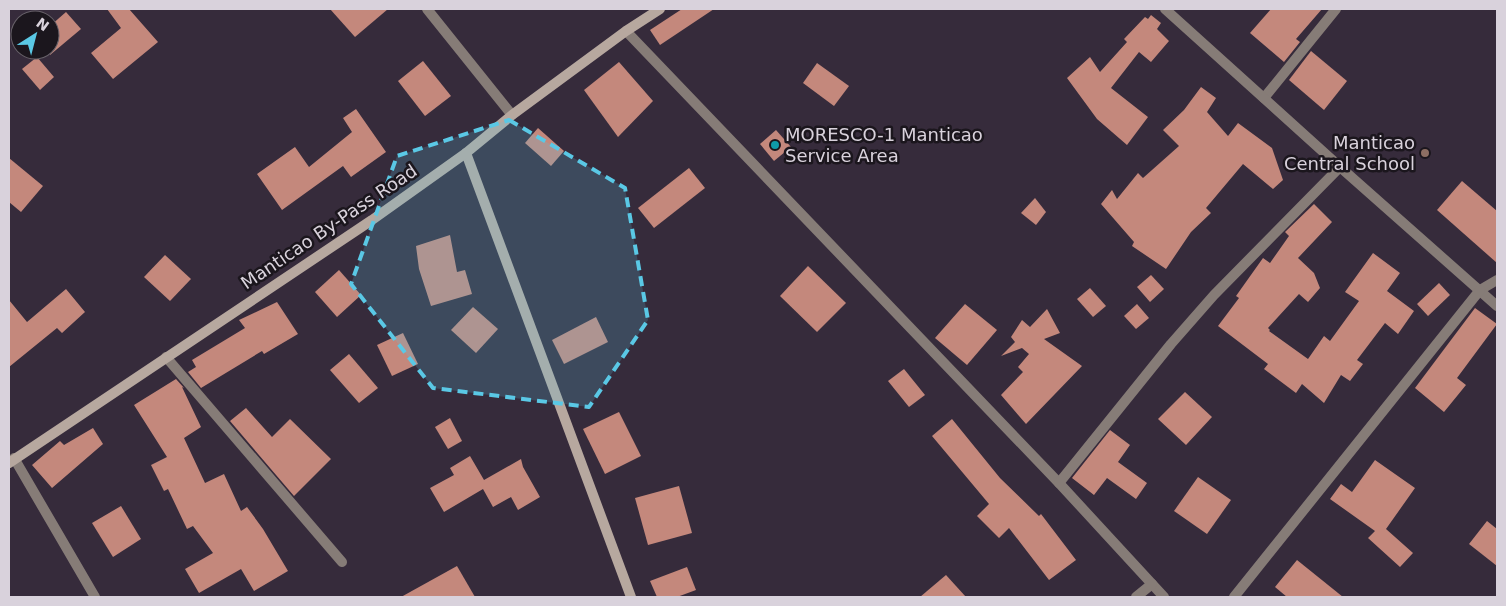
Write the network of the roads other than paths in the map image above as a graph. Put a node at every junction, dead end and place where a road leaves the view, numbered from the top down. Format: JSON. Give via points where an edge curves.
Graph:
{"nodes":[{"id":1,"x":427,"y":9,"type":"edge"},
{"id":2,"x":660,"y":9,"type":"edge"},
{"id":3,"x":1165,"y":9,"type":"edge"},
{"id":4,"x":1336,"y":9,"type":"edge"},
{"id":5,"x":626,"y":31,"type":"junction"},
{"id":6,"x":1264,"y":98,"type":"junction"},
{"id":7,"x":512,"y":116,"type":"junction"},
{"id":8,"x":466,"y":153,"type":"junction"},
{"id":9,"x":1340,"y":167,"type":"junction"},
{"id":10,"x":1497,"y":280,"type":"edge"},
{"id":11,"x":1480,"y":290,"type":"junction"},
{"id":12,"x":1497,"y":306,"type":"edge"},
{"id":13,"x":166,"y":357,"type":"junction"},
{"id":14,"x":12,"y":460,"type":"edge"},
{"id":15,"x":1059,"y":483,"type":"junction"},
{"id":16,"x":342,"y":562,"type":"dead end"},
{"id":17,"x":1152,"y":584,"type":"junction"},
{"id":18,"x":95,"y":597,"type":"edge"},
{"id":19,"x":631,"y":597,"type":"edge"},
{"id":20,"x":1136,"y":597,"type":"edge"},
{"id":21,"x":1164,"y":597,"type":"edge"},
{"id":22,"x":1234,"y":597,"type":"edge"}],
"edges":[{"from":1,"to":7,"type":"street"},
{"from":2,"to":5,"type":"street","name":"Manticao By-Pass Road"},
{"from":3,"to":6,"type":"street"},
{"from":4,"to":6,"type":"street"},
{"from":5,"to":7,"type":"street","name":"Manticao By-Pass Road"},
{"from":5,"to":15,"type":"street"},
{"from":6,"to":9,"type":"street"},
{"from":7,"to":8,"type":"street","name":"Manticao By-Pass Road"},
{"from":8,"to":13,"type":"street","name":"Manticao By-Pass Road","via":[[372,220]]},
{"from":8,"to":19,"type":"street"},
{"from":9,"to":11,"type":"street"},
{"from":9,"to":15,"type":"street","via":[[1214,295]]},
{"from":10,"to":11,"type":"street"},
{"from":11,"to":12,"type":"street"},
{"from":11,"to":22,"type":"street"},
{"from":13,"to":14,"type":"street","name":"Manticao By-Pass Road"},
{"from":13,"to":16,"type":"street"},
{"from":14,"to":18,"type":"street"},
{"from":15,"to":17,"type":"street"},
{"from":17,"to":20,"type":"street"},
{"from":17,"to":21,"type":"street"}]}
